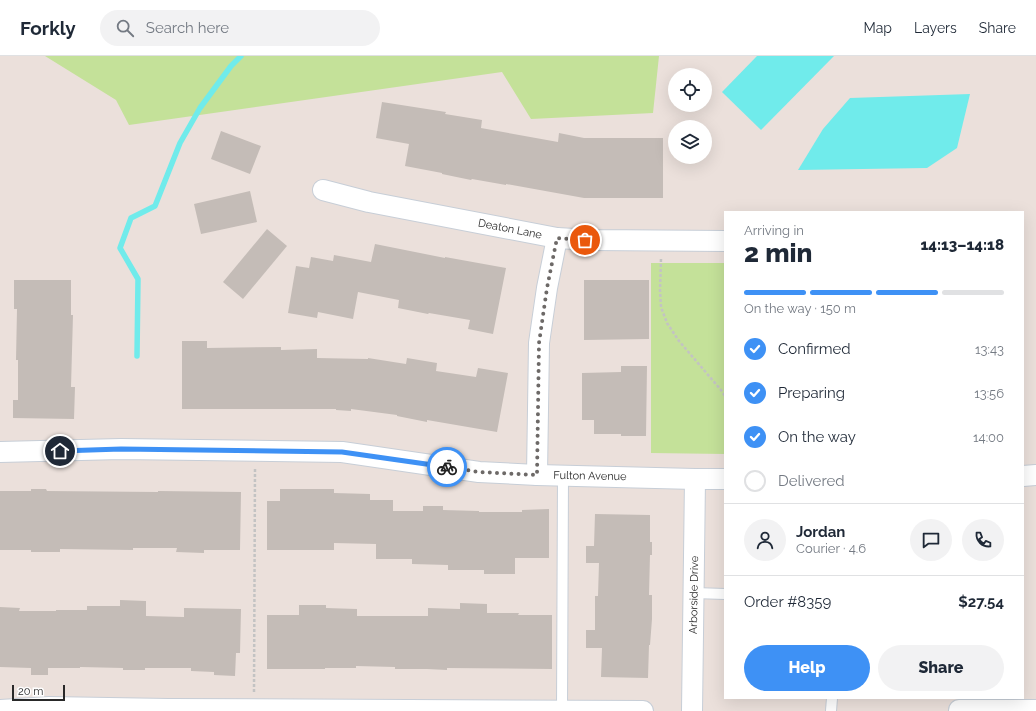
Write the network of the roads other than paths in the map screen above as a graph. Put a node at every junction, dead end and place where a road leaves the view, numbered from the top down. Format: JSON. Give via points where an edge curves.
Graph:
{"nodes":[{"id":1,"x":323,"y":190,"type":"dead end"},
{"id":2,"x":557,"y":238,"type":"junction"},
{"id":3,"x":724,"y":241,"type":"edge"},
{"id":4,"x":0,"y":452,"type":"edge"},
{"id":5,"x":537,"y":475,"type":"junction"},
{"id":6,"x":563,"y":475,"type":"junction"},
{"id":7,"x":1036,"y":475,"type":"edge"},
{"id":8,"x":1024,"y":476,"type":"edge"},
{"id":9,"x":694,"y":479,"type":"junction"},
{"id":10,"x":724,"y":479,"type":"edge"},
{"id":11,"x":694,"y":593,"type":"junction"},
{"id":12,"x":724,"y":594,"type":"edge"},
{"id":13,"x":832,"y":699,"type":"edge"},
{"id":14,"x":959,"y":706,"type":"edge"},
{"id":15,"x":0,"y":710,"type":"edge"},
{"id":16,"x":1036,"y":710,"type":"edge"},
{"id":17,"x":562,"y":711,"type":"edge"},
{"id":18,"x":643,"y":711,"type":"edge"},
{"id":19,"x":692,"y":711,"type":"edge"},
{"id":20,"x":832,"y":711,"type":"edge"}],
"edges":[{"from":1,"to":2,"type":"street","name":"Deaton Lane","via":[[369,202]]},
{"from":2,"to":3,"type":"street","name":"Deaton Lane"},
{"from":2,"to":5,"type":"street","via":[[539,343]]},
{"from":4,"to":5,"type":"street","name":"Fulton Avenue","via":[[121,449],[342,452],[479,472]]},
{"from":5,"to":6,"type":"street","name":"Fulton Avenue"},
{"from":6,"to":9,"type":"street","name":"Fulton Avenue"},
{"from":6,"to":17,"type":"lane"},
{"from":7,"to":8,"type":"street"},
{"from":9,"to":10,"type":"street","name":"Fulton Avenue"},
{"from":9,"to":11,"type":"street","name":"Arborside Drive"},
{"from":11,"to":12,"type":"lane"},
{"from":11,"to":19,"type":"street","name":"Arborside Drive"},
{"from":13,"to":20,"type":"lane"},
{"from":14,"to":16,"type":"street"},
{"from":15,"to":17,"type":"street","via":[[49,708]]},
{"from":17,"to":18,"type":"street"}]}
